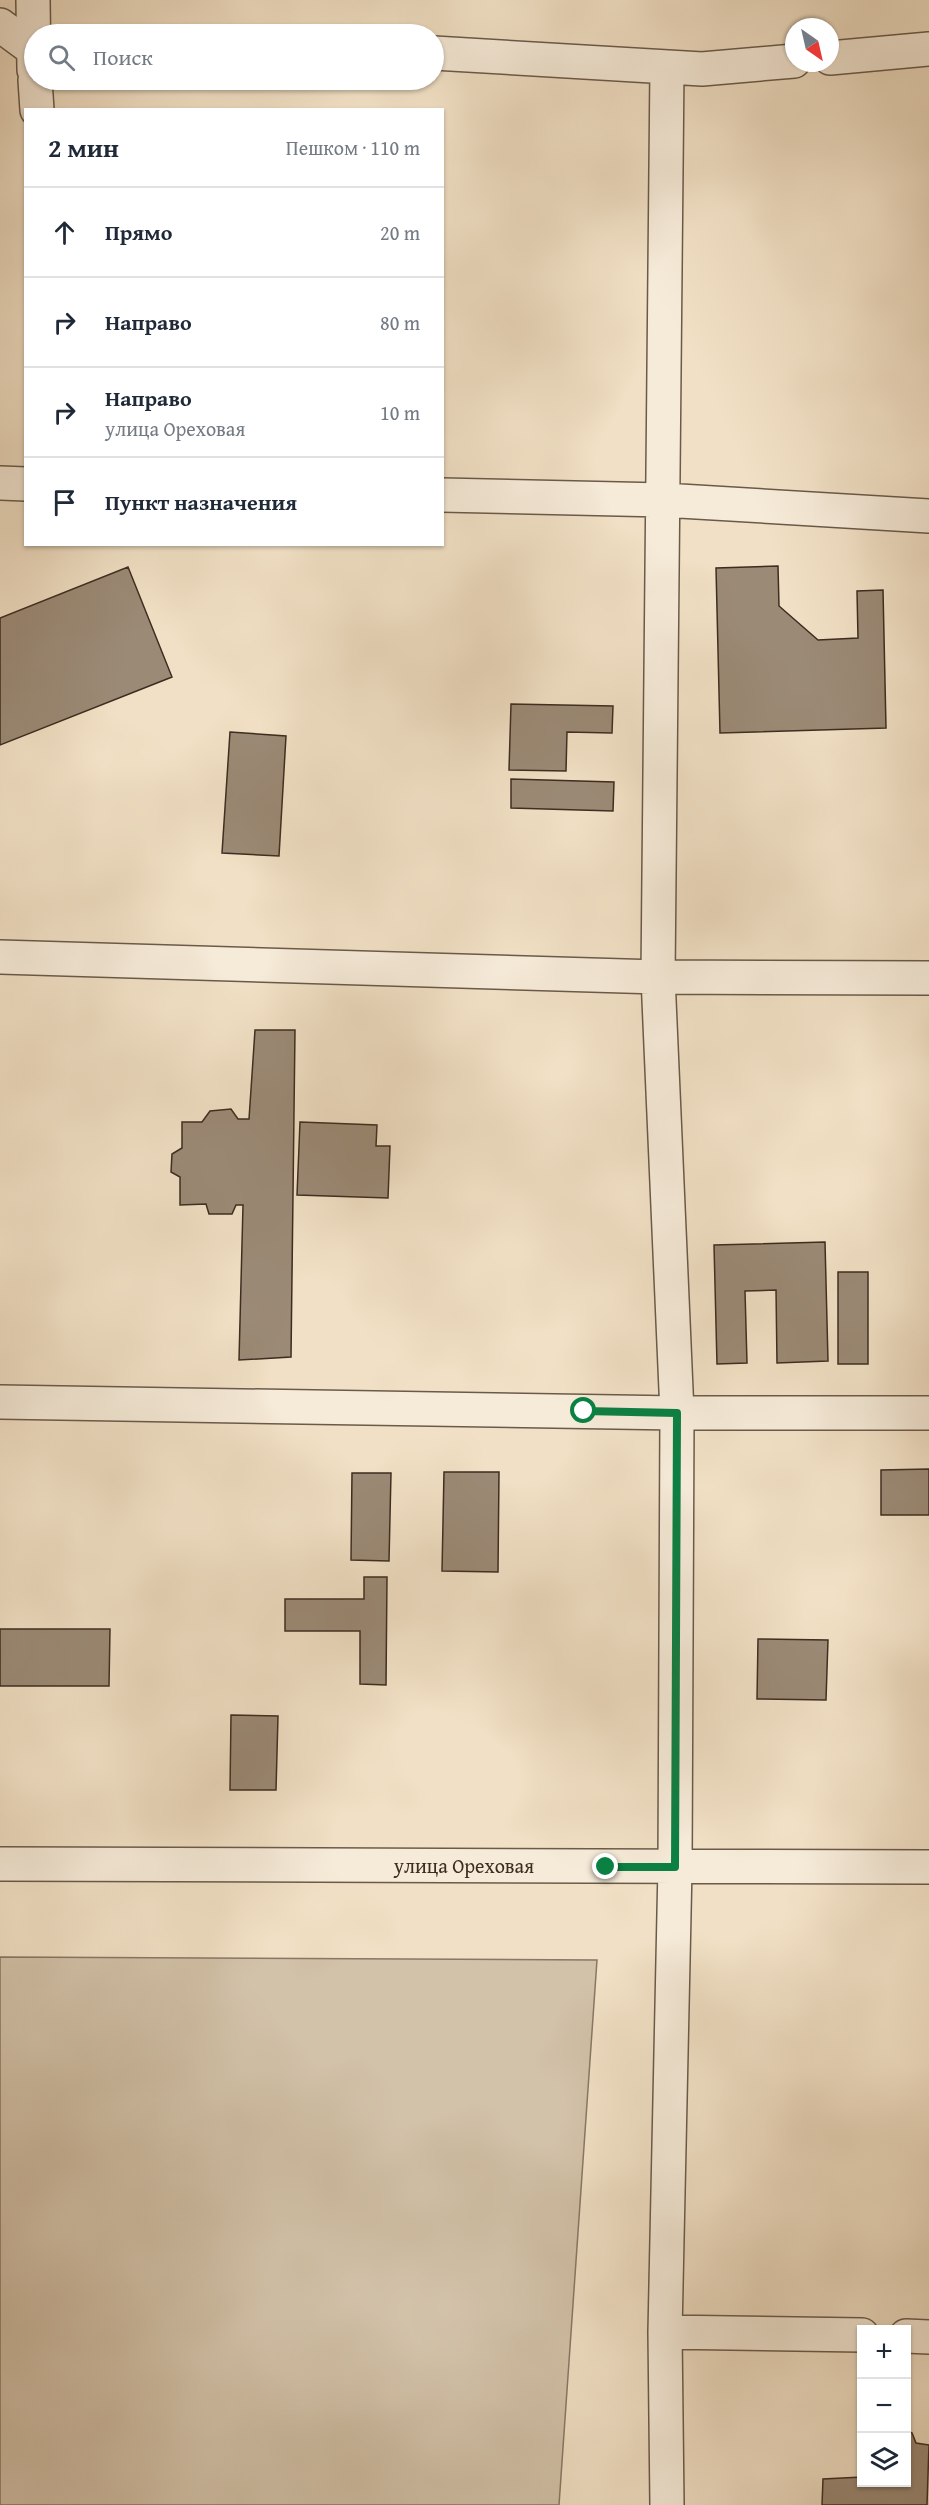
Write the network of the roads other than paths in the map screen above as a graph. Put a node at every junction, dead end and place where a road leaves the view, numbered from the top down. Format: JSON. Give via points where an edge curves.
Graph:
{"nodes":[{"id":1,"x":33,"y":0,"type":"edge"},
{"id":2,"x":33,"y":24,"type":"edge"},
{"id":3,"x":0,"y":25,"type":"edge"},
{"id":4,"x":929,"y":49,"type":"edge"},
{"id":5,"x":24,"y":52,"type":"edge"},
{"id":6,"x":444,"y":54,"type":"edge"},
{"id":7,"x":839,"y":57,"type":"edge"},
{"id":8,"x":785,"y":62,"type":"edge"},
{"id":9,"x":667,"y":67,"type":"junction"},
{"id":10,"x":36,"y":90,"type":"edge"},
{"id":11,"x":38,"y":108,"type":"edge"},
{"id":12,"x":0,"y":483,"type":"edge"},
{"id":13,"x":24,"y":484,"type":"edge"},
{"id":14,"x":444,"y":495,"type":"edge"},
{"id":15,"x":663,"y":500,"type":"junction"},
{"id":16,"x":929,"y":516,"type":"edge"},
{"id":17,"x":0,"y":957,"type":"edge"},
{"id":18,"x":658,"y":977,"type":"junction"},
{"id":19,"x":929,"y":978,"type":"edge"},
{"id":20,"x":0,"y":1402,"type":"edge"},
{"id":21,"x":677,"y":1413,"type":"junction"},
{"id":22,"x":929,"y":1413,"type":"edge"},
{"id":23,"x":0,"y":1864,"type":"edge"},
{"id":24,"x":675,"y":1867,"type":"junction"},
{"id":25,"x":929,"y":1867,"type":"edge"},
{"id":26,"x":665,"y":2332,"type":"junction"},
{"id":27,"x":857,"y":2336,"type":"edge"},
{"id":28,"x":911,"y":2336,"type":"edge"},
{"id":29,"x":929,"y":2337,"type":"edge"},
{"id":30,"x":667,"y":2505,"type":"edge"}],
"edges":[{"from":1,"to":2,"type":"street"},
{"from":3,"to":5,"type":"street"},
{"from":4,"to":7,"type":"street"},
{"from":6,"to":9,"type":"street"},
{"from":8,"to":9,"type":"street","via":[[702,69]]},
{"from":9,"to":15,"type":"street"},
{"from":10,"to":11,"type":"street"},
{"from":12,"to":13,"type":"street"},
{"from":14,"to":15,"type":"street"},
{"from":15,"to":16,"type":"street"},
{"from":15,"to":18,"type":"street"},
{"from":17,"to":18,"type":"street"},
{"from":18,"to":19,"type":"street"},
{"from":18,"to":21,"type":"street"},
{"from":20,"to":21,"type":"street"},
{"from":21,"to":22,"type":"street"},
{"from":21,"to":24,"type":"street"},
{"from":23,"to":24,"type":"street","name":"улица Ореховая"},
{"from":24,"to":25,"type":"street","name":"улица Ореховая"},
{"from":24,"to":26,"type":"street"},
{"from":26,"to":27,"type":"street"},
{"from":26,"to":30,"type":"street"},
{"from":28,"to":29,"type":"street"}]}
